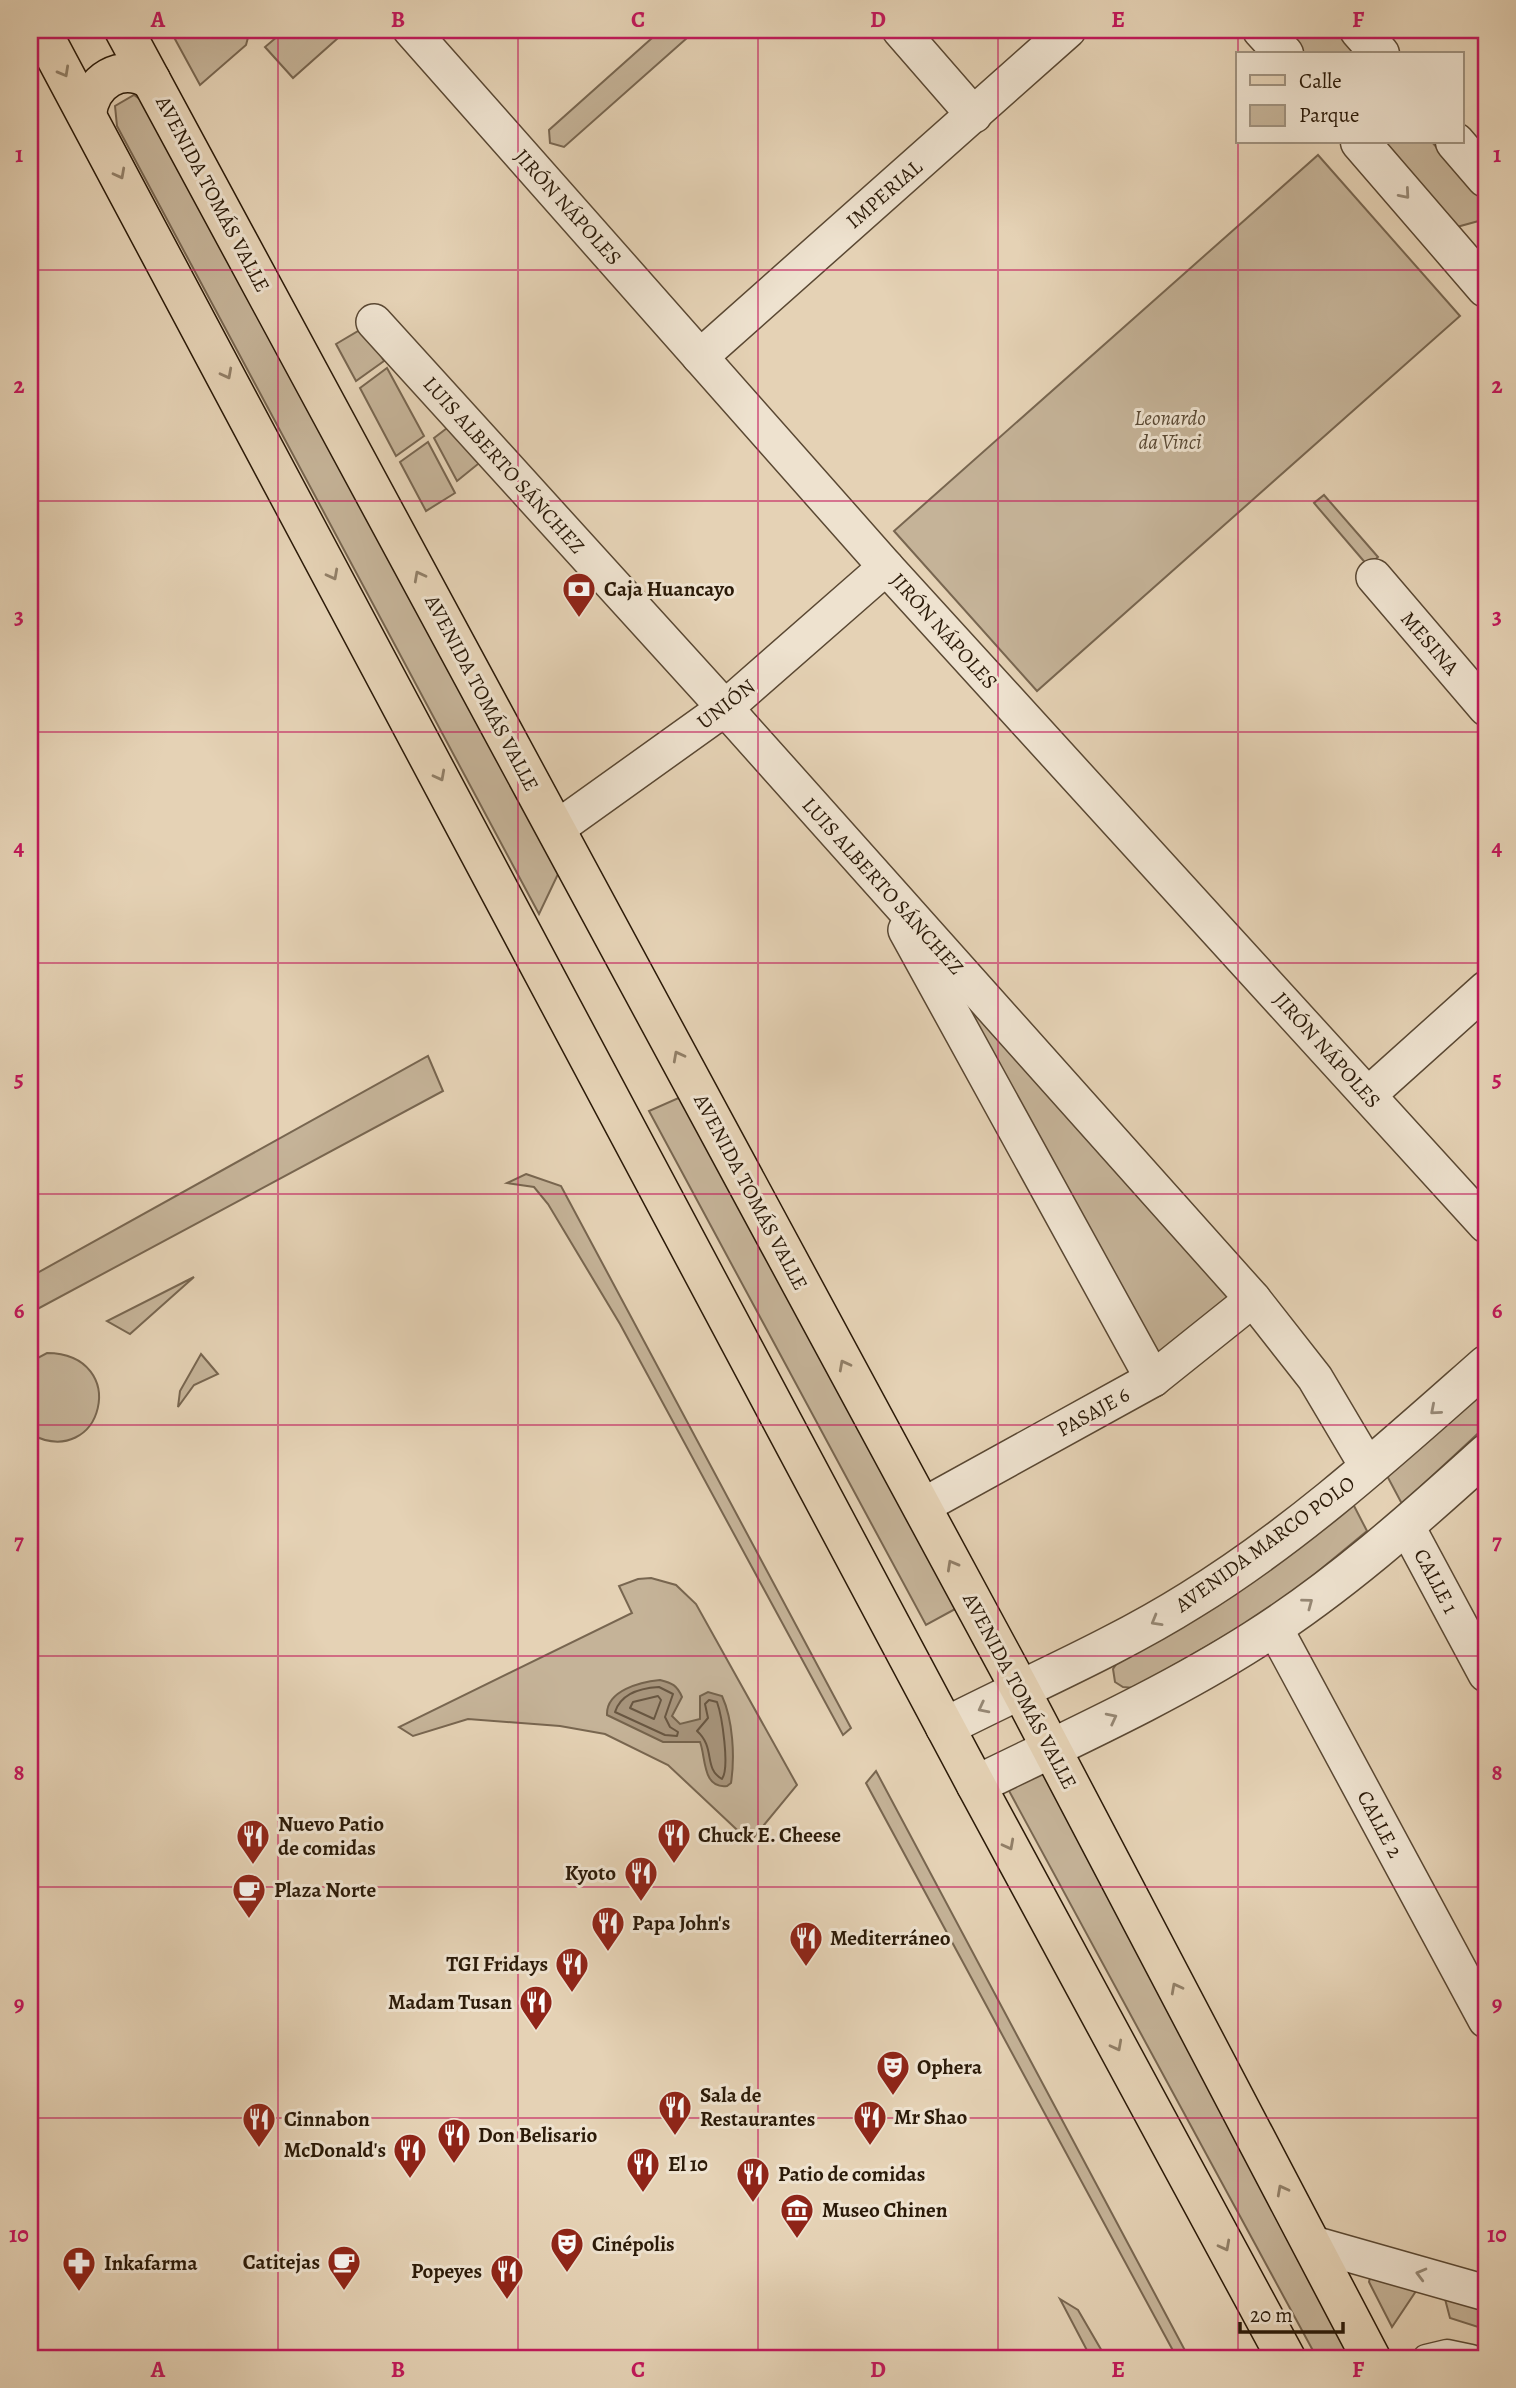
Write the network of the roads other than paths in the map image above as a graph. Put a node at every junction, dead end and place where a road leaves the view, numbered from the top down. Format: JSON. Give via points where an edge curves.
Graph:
{"nodes":[{"id":1,"x":41,"y":30,"type":"edge"},
{"id":2,"x":124,"y":30,"type":"edge"},
{"id":3,"x":411,"y":30,"type":"edge"},
{"id":4,"x":900,"y":30,"type":"edge"},
{"id":5,"x":1068,"y":30,"type":"edge"},
{"id":6,"x":1262,"y":30,"type":"edge"},
{"id":7,"x":1359,"y":30,"type":"edge"},
{"id":8,"x":1282,"y":52,"type":"edge"},
{"id":9,"x":1378,"y":52,"type":"edge"},
{"id":10,"x":151,"y":80,"type":"junction"},
{"id":11,"x":87,"y":114,"type":"junction"},
{"id":12,"x":974,"y":115,"type":"junction"},
{"id":13,"x":1362,"y":144,"type":"edge"},
{"id":14,"x":1457,"y":144,"type":"edge"},
{"id":15,"x":1486,"y":178,"type":"edge"},
{"id":16,"x":1484,"y":282,"type":"edge"},
{"id":17,"x":374,"y":322,"type":"dead end"},
{"id":18,"x":700,"y":357,"type":"junction"},
{"id":19,"x":886,"y":567,"type":"junction"},
{"id":20,"x":1374,"y":578,"type":"dead end"},
{"id":21,"x":725,"y":708,"type":"junction"},
{"id":22,"x":1486,"y":708,"type":"edge"},
{"id":23,"x":556,"y":829,"type":"junction"},
{"id":24,"x":895,"y":901,"type":"junction"},
{"id":25,"x":1486,"y":989,"type":"edge"},
{"id":26,"x":1368,"y":1095,"type":"junction"},
{"id":27,"x":1486,"y":1225,"type":"edge"},
{"id":28,"x":1253,"y":1299,"type":"junction"},
{"id":29,"x":1486,"y":1365,"type":"edge"},
{"id":30,"x":1153,"y":1379,"type":"junction"},
{"id":31,"x":1486,"y":1454,"type":"edge"},
{"id":32,"x":1369,"y":1469,"type":"junction"},
{"id":33,"x":921,"y":1507,"type":"junction"},
{"id":34,"x":1406,"y":1525,"type":"junction"},
{"id":35,"x":1274,"y":1627,"type":"junction"},
{"id":36,"x":1486,"y":1674,"type":"edge"},
{"id":37,"x":1020,"y":1689,"type":"junction"},
{"id":38,"x":946,"y":1727,"type":"junction"},
{"id":39,"x":1051,"y":1748,"type":"junction"},
{"id":40,"x":976,"y":1785,"type":"junction"},
{"id":41,"x":1486,"y":2020,"type":"edge"},
{"id":42,"x":1310,"y":2243,"type":"junction"},
{"id":43,"x":1486,"y":2293,"type":"edge"},
{"id":44,"x":1286,"y":2358,"type":"edge"},
{"id":45,"x":1371,"y":2358,"type":"edge"},
{"id":46,"x":1426,"y":2358,"type":"edge"},
{"id":47,"x":1471,"y":2358,"type":"edge"}],
"edges":[{"from":1,"to":11,"type":"main road","one_way":true},
{"from":2,"to":10,"type":"main road","name":"AVENIDA TOMÁS VALLE"},
{"from":3,"to":18,"type":"street","name":"JIRÓN NÁPOLES"},
{"from":4,"to":12,"type":"street"},
{"from":5,"to":12,"type":"street","name":"IMPERIAL"},
{"from":6,"to":8,"type":"street"},
{"from":7,"to":9,"type":"street"},
{"from":10,"to":11,"type":"main road","via":[[130,72],[109,77],[97,86]]},
{"from":23,"to":10,"type":"main road","name":"AVENIDA TOMÁS VALLE","one_way":true},
{"from":11,"to":38,"type":"main road","one_way":true},
{"from":12,"to":18,"type":"street","name":"IMPERIAL"},
{"from":13,"to":16,"type":"street","one_way":true},
{"from":14,"to":15,"type":"street"},
{"from":17,"to":21,"type":"street","name":"LUIS ALBERTO SÁNCHEZ"},
{"from":18,"to":19,"type":"street","name":"JIRÓN NÁPOLES"},
{"from":19,"to":21,"type":"street","name":"UNIÓN"},
{"from":19,"to":26,"type":"street","name":"JIRÓN NÁPOLES"},
{"from":20,"to":22,"type":"street","name":"MESINA"},
{"from":21,"to":23,"type":"street","name":"UNIÓN"},
{"from":21,"to":24,"type":"street","name":"LUIS ALBERTO SÁNCHEZ"},
{"from":33,"to":23,"type":"main road","name":"AVENIDA TOMÁS VALLE","one_way":true},
{"from":24,"to":28,"type":"street","name":"LUIS ALBERTO SÁNCHEZ"},
{"from":24,"to":30,"type":"street","via":[[919,958]]},
{"from":25,"to":26,"type":"street"},
{"from":26,"to":27,"type":"street","name":"JIRÓN NÁPOLES"},
{"from":28,"to":30,"type":"street","name":"PASAJE 6"},
{"from":28,"to":32,"type":"street","name":"LUIS ALBERTO SÁNCHEZ","via":[[1315,1378]]},
{"from":29,"to":32,"type":"street","name":"AVENIDA MARCO POLO","one_way":true},
{"from":30,"to":33,"type":"street","name":"PASAJE 6"},
{"from":31,"to":34,"type":"street"},
{"from":32,"to":37,"type":"street","name":"AVENIDA MARCO POLO","one_way":true,"via":[[1192,1600]]},
{"from":37,"to":33,"type":"main road","name":"AVENIDA TOMÁS VALLE","one_way":true},
{"from":35,"to":34,"type":"street","one_way":true},
{"from":34,"to":36,"type":"street","name":"CALLE 1"},
{"from":39,"to":35,"type":"street","one_way":true},
{"from":35,"to":41,"type":"street","name":"CALLE 2"},
{"from":37,"to":38,"type":"street","name":"AVENIDA MARCO POLO","one_way":true},
{"from":37,"to":39,"type":"main road","name":"AVENIDA TOMÁS VALLE"},
{"from":38,"to":40,"type":"main road"},
{"from":39,"to":40,"type":"street"},
{"from":42,"to":39,"type":"main road","name":"AVENIDA TOMÁS VALLE","one_way":true},
{"from":40,"to":44,"type":"main road","one_way":true},
{"from":43,"to":42,"type":"street","one_way":true},
{"from":42,"to":45,"type":"main road","name":"AVENIDA TOMÁS VALLE"},
{"from":46,"to":47,"type":"street","via":[[1447,2353]]}]}
